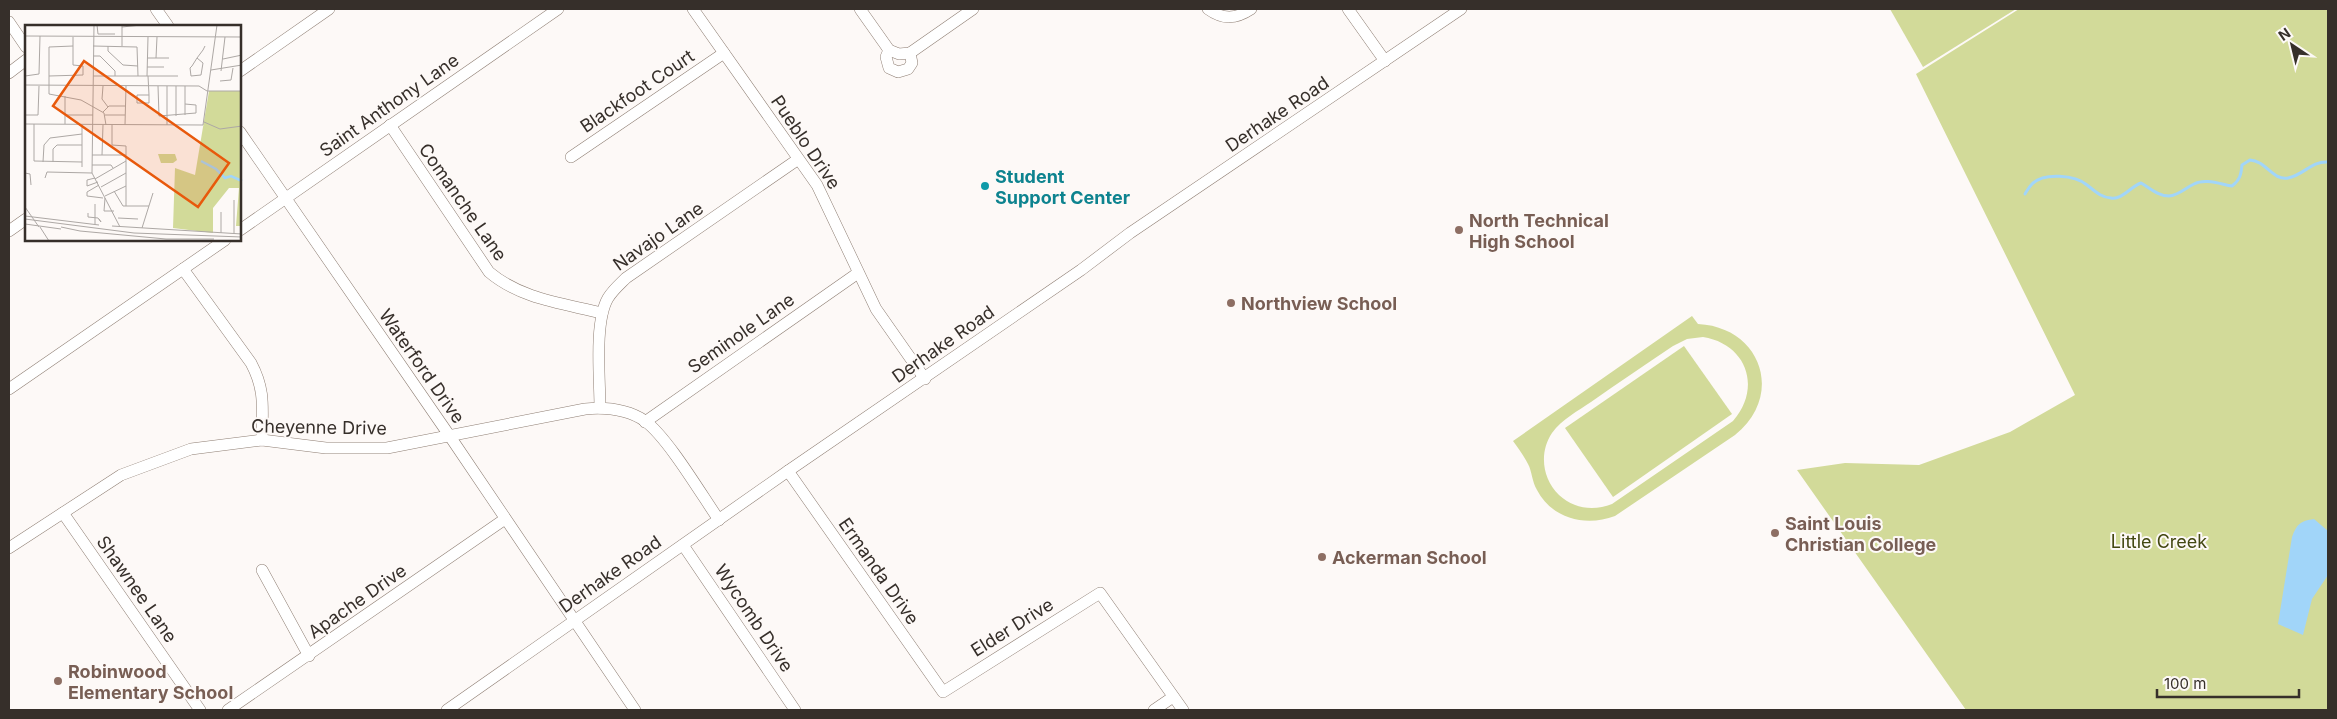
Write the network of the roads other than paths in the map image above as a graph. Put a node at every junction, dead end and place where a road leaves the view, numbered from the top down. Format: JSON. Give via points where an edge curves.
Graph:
{"nodes":[{"id":1,"x":156,"y":9,"type":"edge"},
{"id":2,"x":329,"y":9,"type":"edge"},
{"id":3,"x":558,"y":9,"type":"edge"},
{"id":4,"x":693,"y":9,"type":"edge"},
{"id":5,"x":860,"y":9,"type":"edge"},
{"id":6,"x":973,"y":9,"type":"edge"},
{"id":7,"x":1208,"y":9,"type":"edge"},
{"id":8,"x":1251,"y":9,"type":"edge"},
{"id":9,"x":1348,"y":9,"type":"edge"},
{"id":10,"x":1461,"y":9,"type":"edge"},
{"id":11,"x":9,"y":22,"type":"edge"},
{"id":12,"x":167,"y":25,"type":"edge"},
{"id":13,"x":25,"y":46,"type":"edge"},
{"id":14,"x":889,"y":50,"type":"junction"},
{"id":15,"x":724,"y":53,"type":"junction"},
{"id":16,"x":910,"y":53,"type":"junction"},
{"id":17,"x":25,"y":61,"type":"edge"},
{"id":18,"x":1385,"y":61,"type":"junction"},
{"id":19,"x":241,"y":70,"type":"edge"},
{"id":20,"x":9,"y":72,"type":"edge"},
{"id":21,"x":390,"y":125,"type":"junction"},
{"id":22,"x":241,"y":133,"type":"edge"},
{"id":23,"x":571,"y":157,"type":"dead end"},
{"id":24,"x":797,"y":160,"type":"junction"},
{"id":25,"x":285,"y":199,"type":"junction"},
{"id":26,"x":25,"y":219,"type":"edge"},
{"id":27,"x":241,"y":229,"type":"edge"},
{"id":28,"x":9,"y":231,"type":"edge"},
{"id":29,"x":224,"y":241,"type":"edge"},
{"id":30,"x":183,"y":269,"type":"junction"},
{"id":31,"x":858,"y":273,"type":"junction"},
{"id":32,"x":602,"y":313,"type":"junction"},
{"id":33,"x":924,"y":379,"type":"junction"},
{"id":34,"x":9,"y":389,"type":"edge"},
{"id":35,"x":600,"y":408,"type":"junction"},
{"id":36,"x":645,"y":422,"type":"junction"},
{"id":37,"x":449,"y":435,"type":"junction"},
{"id":38,"x":262,"y":440,"type":"junction"},
{"id":39,"x":788,"y":471,"type":"junction"},
{"id":40,"x":63,"y":513,"type":"junction"},
{"id":41,"x":505,"y":519,"type":"junction"},
{"id":42,"x":719,"y":520,"type":"junction"},
{"id":43,"x":683,"y":545,"type":"junction"},
{"id":44,"x":9,"y":548,"type":"edge"},
{"id":45,"x":262,"y":570,"type":"dead end"},
{"id":46,"x":574,"y":622,"type":"junction"},
{"id":47,"x":309,"y":656,"type":"junction"},
{"id":48,"x":942,"y":692,"type":"joint"},
{"id":49,"x":1173,"y":697,"type":"junction"},
{"id":50,"x":463,"y":700,"type":"junction"},
{"id":51,"x":200,"y":710,"type":"edge"},
{"id":52,"x":228,"y":710,"type":"edge"},
{"id":53,"x":448,"y":710,"type":"edge"},
{"id":54,"x":470,"y":710,"type":"edge"},
{"id":55,"x":635,"y":710,"type":"edge"},
{"id":56,"x":795,"y":710,"type":"edge"},
{"id":57,"x":1154,"y":710,"type":"edge"},
{"id":58,"x":1182,"y":710,"type":"edge"}],
"edges":[{"from":1,"to":12,"type":"street"},
{"from":2,"to":19,"type":"street"},
{"from":3,"to":21,"type":"street","name":"Saint Anthony Lane"},
{"from":4,"to":15,"type":"street","name":"Pueblo Drive"},
{"from":5,"to":14,"type":"street"},
{"from":6,"to":16,"type":"street"},
{"from":7,"to":8,"type":"street","via":[[1218,16],[1232,18]]},
{"from":9,"to":18,"type":"street"},
{"from":10,"to":18,"type":"street","name":"Derhake Road"},
{"from":11,"to":13,"type":"street"},
{"from":14,"to":16,"type":"street","via":[[899,54]]},
{"from":14,"to":16,"type":"street","via":[[886,57],[889,68],[898,72],[908,69],[912,63]]},
{"from":15,"to":23,"type":"street","name":"Blackfoot Court"},
{"from":15,"to":24,"type":"street","name":"Pueblo Drive"},
{"from":17,"to":20,"type":"street"},
{"from":18,"to":33,"type":"street","name":"Derhake Road"},
{"from":21,"to":25,"type":"street","name":"Saint Anthony Lane"},
{"from":21,"to":32,"type":"street","name":"Comanche Lane","via":[[489,272],[504,285],[521,293]]},
{"from":22,"to":25,"type":"street","name":"Waterford Drive"},
{"from":24,"to":31,"type":"street","name":"Pueblo Drive","via":[[817,184]]},
{"from":24,"to":32,"type":"street","name":"Navajo Lane","via":[[626,278],[608,299]]},
{"from":25,"to":27,"type":"street","name":"Saint Anthony Lane"},
{"from":25,"to":37,"type":"street","name":"Waterford Drive"},
{"from":26,"to":28,"type":"street"},
{"from":29,"to":30,"type":"street"},
{"from":30,"to":34,"type":"street"},
{"from":30,"to":38,"type":"street","via":[[258,377],[262,388]]},
{"from":31,"to":33,"type":"street","name":"Pueblo Drive","via":[[876,309]]},
{"from":31,"to":36,"type":"street","name":"Seminole Lane"},
{"from":32,"to":35,"type":"street","name":"Navajo Lane"},
{"from":33,"to":39,"type":"street","name":"Derhake Road"},
{"from":35,"to":36,"type":"street","name":"Cheyenne Drive","via":[[615,409]]},
{"from":35,"to":37,"type":"street","name":"Cheyenne Drive"},
{"from":36,"to":42,"type":"street","name":"Cheyenne Drive","via":[[660,436]]},
{"from":37,"to":38,"type":"street","name":"Cheyenne Drive","via":[[387,448],[326,448]]},
{"from":37,"to":41,"type":"street","name":"Waterford Drive"},
{"from":38,"to":40,"type":"street","name":"Cheyenne Drive","via":[[191,449],[121,475]]},
{"from":39,"to":42,"type":"street","name":"Derhake Road"},
{"from":39,"to":48,"type":"street","name":"Ermanda Drive"},
{"from":40,"to":44,"type":"street","name":"Cheyenne Drive"},
{"from":40,"to":51,"type":"street","name":"Shawnee Lane"},
{"from":41,"to":46,"type":"street","name":"Waterford Drive"},
{"from":41,"to":47,"type":"street","name":"Apache Drive"},
{"from":42,"to":43,"type":"street","name":"Derhake Road"},
{"from":43,"to":46,"type":"street","name":"Derhake Road"},
{"from":43,"to":56,"type":"street","name":"Wycomb Drive"},
{"from":45,"to":47,"type":"street"},
{"from":46,"to":50,"type":"street","name":"Derhake Road"},
{"from":46,"to":55,"type":"street","name":"Waterford Drive"},
{"from":47,"to":52,"type":"street","name":"Apache Drive"},
{"from":48,"to":49,"type":"street","name":"Elder Drive","via":[[1100,592]]},
{"from":49,"to":57,"type":"street"},
{"from":49,"to":58,"type":"street"},
{"from":50,"to":53,"type":"street","name":"Derhake Road"},
{"from":50,"to":54,"type":"street"}]}
